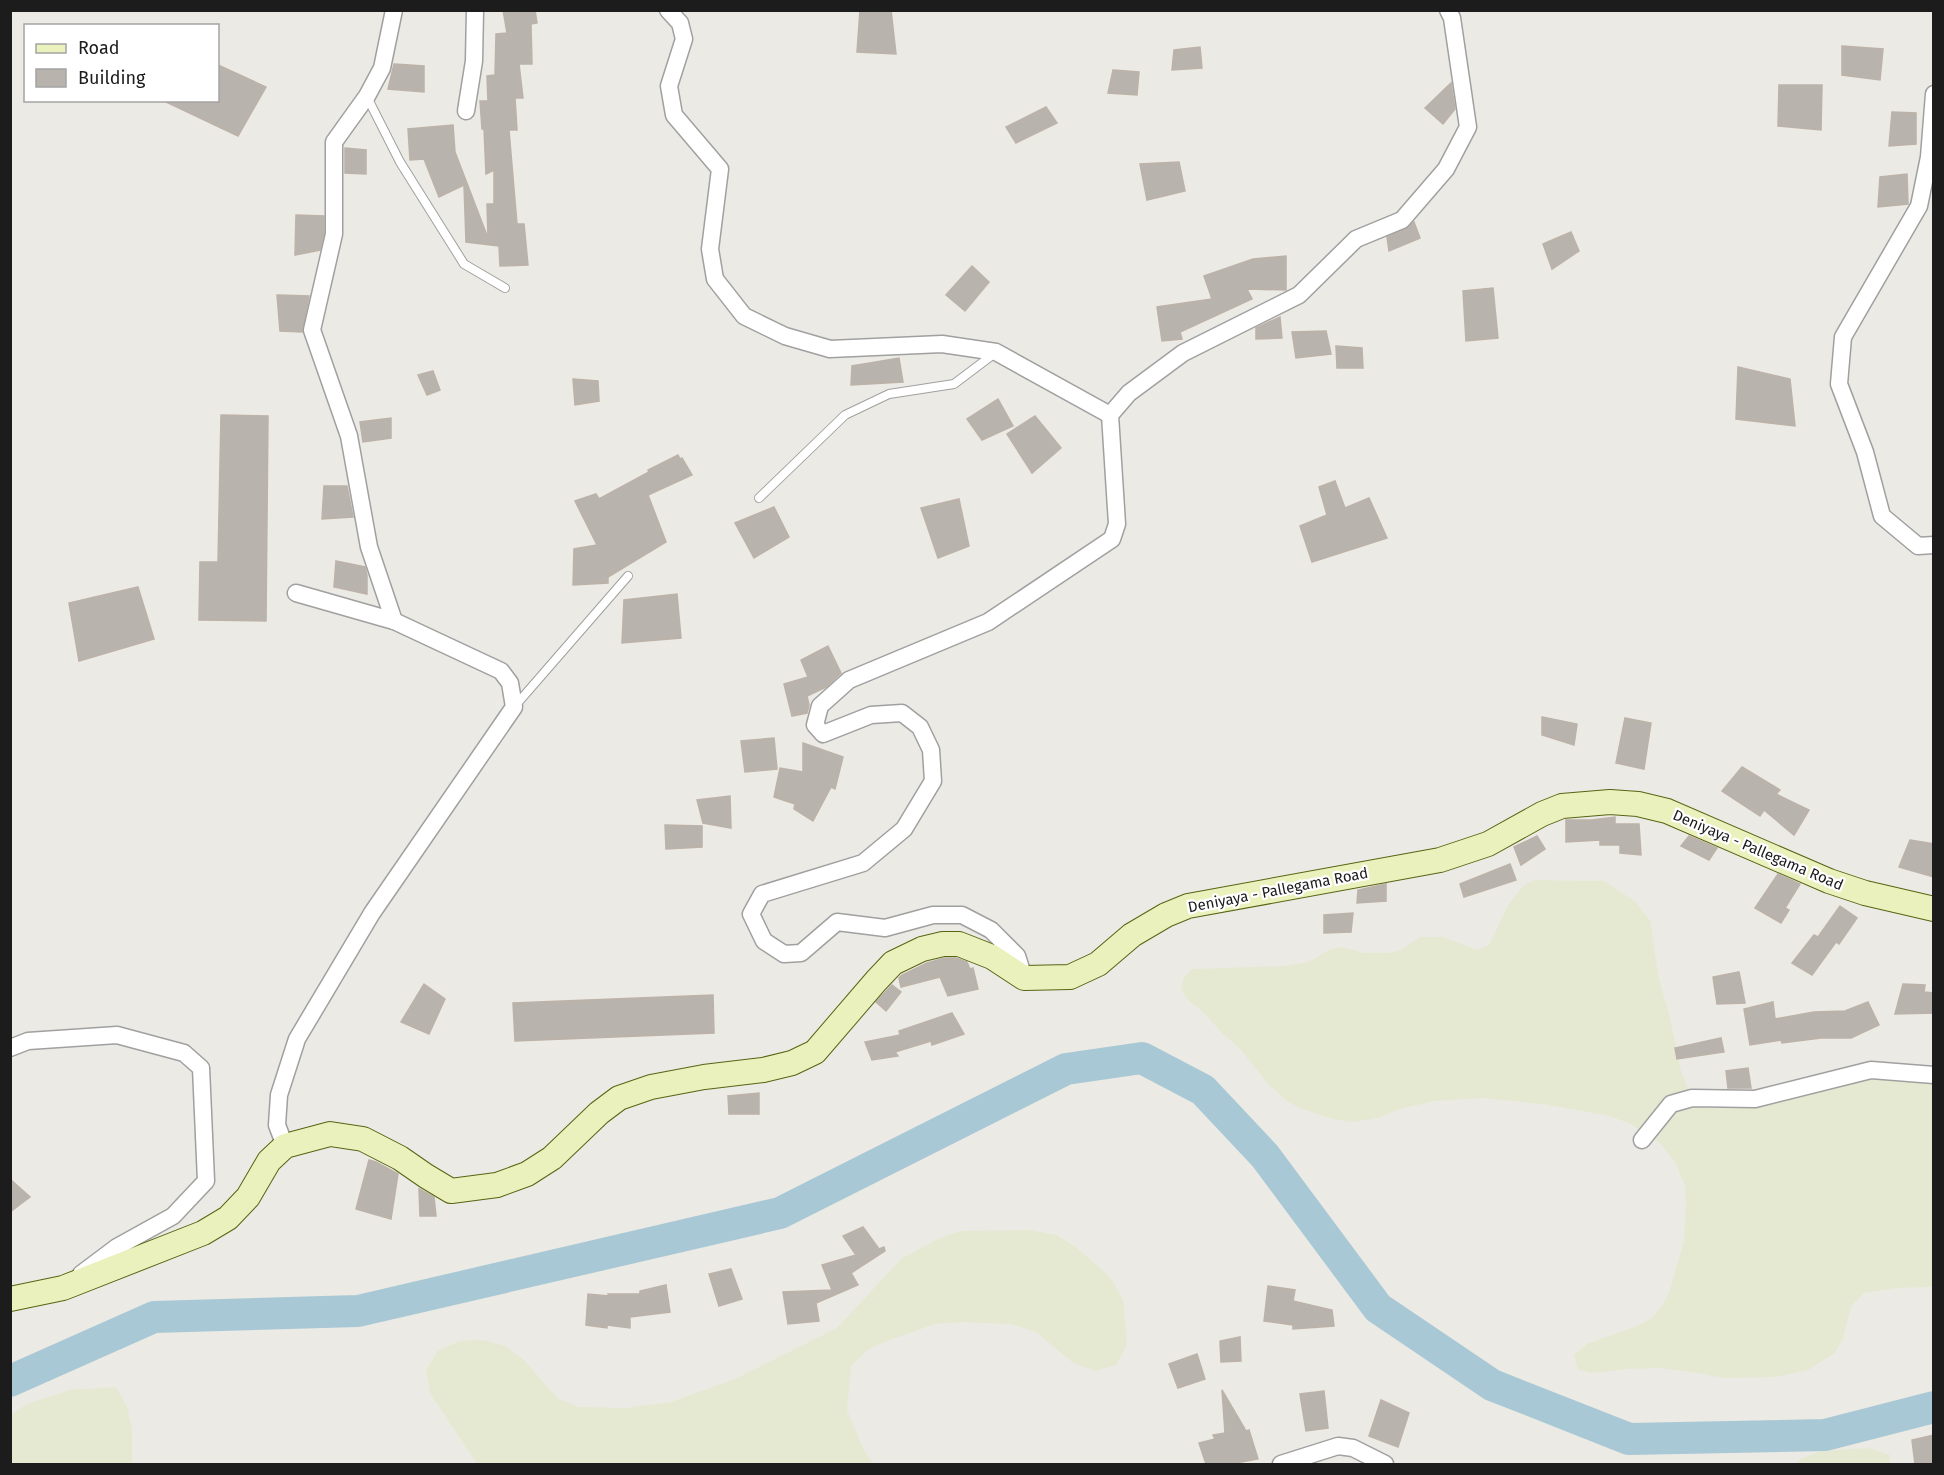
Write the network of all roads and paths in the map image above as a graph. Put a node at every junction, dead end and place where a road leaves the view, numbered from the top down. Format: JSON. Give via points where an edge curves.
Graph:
{"nodes":[{"id":1,"x":394,"y":10,"type":"edge"},
{"id":2,"x":475,"y":10,"type":"edge"},
{"id":3,"x":668,"y":10,"type":"edge"},
{"id":4,"x":1448,"y":10,"type":"edge"},
{"id":5,"x":1934,"y":94,"type":"edge"},
{"id":6,"x":367,"y":96,"type":"junction"},
{"id":7,"x":466,"y":111,"type":"dead end"},
{"id":8,"x":505,"y":288,"type":"dead end"},
{"id":9,"x":996,"y":352,"type":"junction"},
{"id":10,"x":1110,"y":415,"type":"junction"},
{"id":11,"x":759,"y":498,"type":"dead end"},
{"id":12,"x":1934,"y":545,"type":"edge"},
{"id":13,"x":628,"y":576,"type":"dead end"},
{"id":14,"x":296,"y":593,"type":"dead end"},
{"id":15,"x":394,"y":621,"type":"junction"},
{"id":16,"x":514,"y":707,"type":"junction"},
{"id":17,"x":1934,"y":909,"type":"edge"},
{"id":18,"x":1024,"y":978,"type":"junction"},
{"id":19,"x":10,"y":1048,"type":"edge"},
{"id":20,"x":1934,"y":1075,"type":"edge"},
{"id":21,"x":1642,"y":1140,"type":"dead end"},
{"id":22,"x":285,"y":1146,"type":"junction"},
{"id":23,"x":63,"y":1288,"type":"junction"},
{"id":24,"x":10,"y":1299,"type":"edge"},
{"id":25,"x":1281,"y":1464,"type":"edge"},
{"id":26,"x":1385,"y":1464,"type":"edge"}],
"edges":[{"from":1,"to":6,"type":"street","via":[[382,68]]},
{"from":2,"to":7,"type":"street","via":[[474,62]]},
{"from":3,"to":9,"type":"street","via":[[680,23],[684,39],[669,86],[674,115],[720,169],[710,249],[713,269],[715,279],[744,316],[785,336],[830,349],[942,344]]},
{"from":4,"to":10,"type":"street","via":[[1468,127],[1446,169],[1402,220],[1356,239],[1299,295],[1183,353],[1130,393]]},
{"from":5,"to":12,"type":"street","via":[[1929,157],[1918,206],[1843,337],[1839,384],[1865,452],[1882,516],[1918,546]]},
{"from":6,"to":8,"type":"lane","via":[[400,162],[464,264]]},
{"from":6,"to":15,"type":"street","via":[[334,142],[334,234],[312,330],[349,436],[369,546]]},
{"from":9,"to":10,"type":"street"},
{"from":9,"to":11,"type":"lane","via":[[954,384],[889,394],[845,415]]},
{"from":10,"to":18,"type":"street","via":[[1117,524],[1112,539],[988,622],[849,680],[820,706],[815,725],[823,735],[871,715],[902,713],[920,727],[931,750],[933,781],[904,829],[863,863],[762,894],[751,914],[764,941],[784,954],[801,953],[837,922],[885,928],[933,915],[962,915],[991,930],[1017,956]]},
{"from":13,"to":16,"type":"lane"},
{"from":14,"to":15,"type":"street"},
{"from":15,"to":16,"type":"street","via":[[501,671],[510,683]]},
{"from":16,"to":22,"type":"street","via":[[372,913],[297,1039],[279,1095],[277,1125]]},
{"from":17,"to":18,"type":"main road","name":"Deniyaya - Pallegama Road","via":[[1829,881],[1667,812],[1610,802],[1562,806],[1488,844],[1440,860],[1188,906],[1132,935],[1098,964],[1070,977]]},
{"from":18,"to":22,"type":"main road","via":[[992,957],[959,945],[922,949],[893,963],[815,1052],[763,1071],[704,1077],[651,1087],[619,1098],[552,1158],[527,1174],[497,1185],[451,1191],[363,1139],[330,1134]]},
{"from":19,"to":23,"type":"street","via":[[28,1041],[117,1035],[184,1053],[201,1068],[206,1181],[173,1216],[117,1247]]},
{"from":20,"to":21,"type":"street","via":[[1871,1070],[1755,1099],[1692,1098],[1671,1104]]},
{"from":22,"to":23,"type":"main road","via":[[269,1161],[248,1197],[228,1218],[203,1233]]},
{"from":23,"to":24,"type":"main road"},
{"from":25,"to":26,"type":"street","via":[[1338,1446],[1353,1448]]}]}
